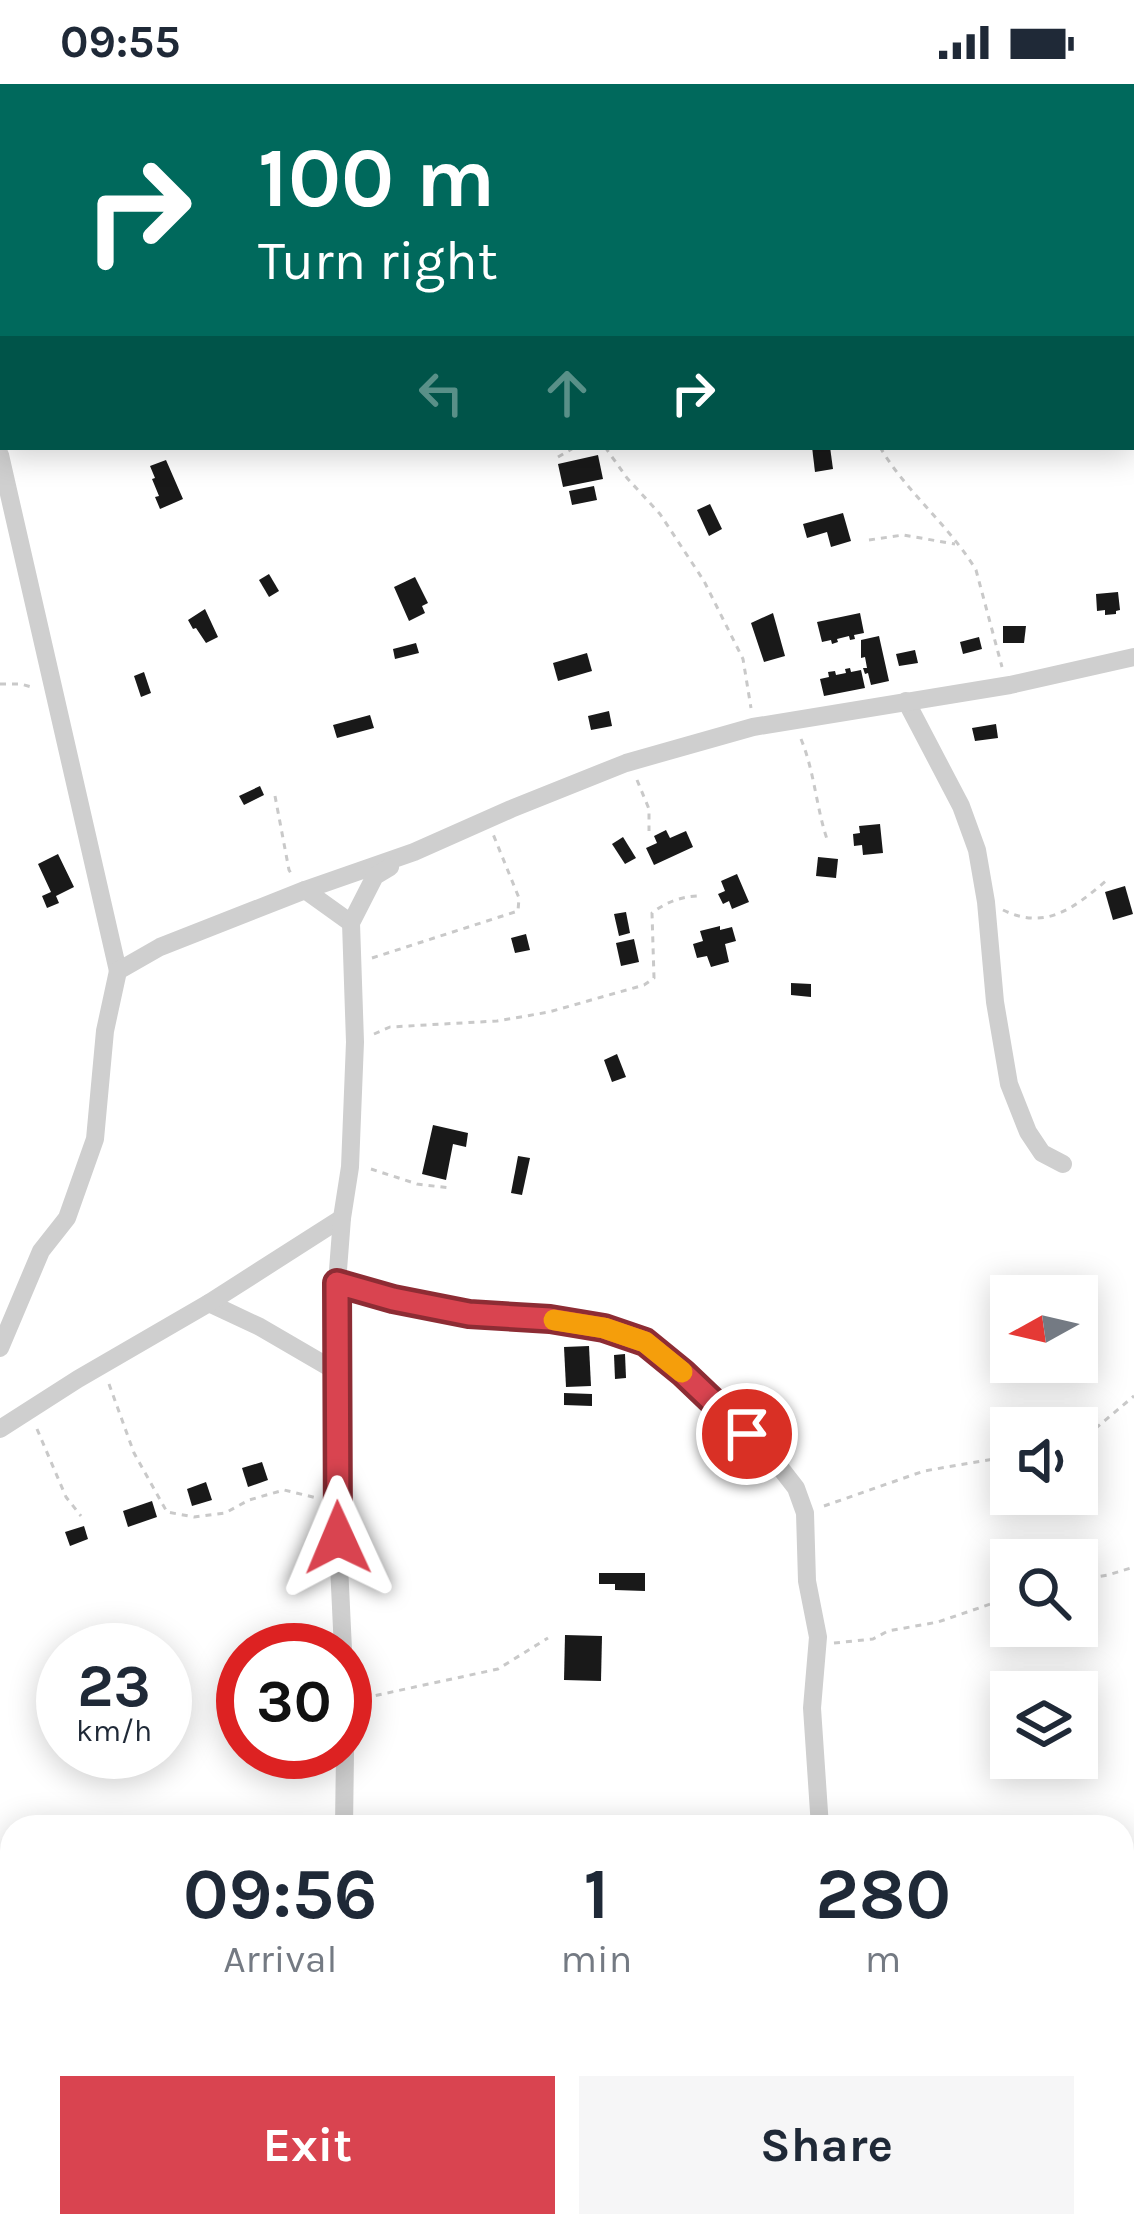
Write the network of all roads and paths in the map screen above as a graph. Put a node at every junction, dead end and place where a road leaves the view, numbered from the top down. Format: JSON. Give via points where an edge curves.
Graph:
{"nodes":[{"id":1,"x":570,"y":450,"type":"edge"},
{"id":2,"x":607,"y":450,"type":"edge"},
{"id":3,"x":882,"y":450,"type":"edge"},
{"id":4,"x":0,"y":455,"type":"edge"},
{"id":5,"x":558,"y":457,"type":"dead end"},
{"id":6,"x":869,"y":540,"type":"dead end"},
{"id":7,"x":957,"y":544,"type":"junction"},
{"id":8,"x":1134,"y":657,"type":"edge"},
{"id":9,"x":0,"y":683,"type":"edge"},
{"id":10,"x":1010,"y":685,"type":"junction"},
{"id":11,"x":906,"y":701,"type":"junction"},
{"id":12,"x":57,"y":702,"type":"junction"},
{"id":13,"x":793,"y":721,"type":"junction"},
{"id":14,"x":753,"y":727,"type":"junction"},
{"id":15,"x":626,"y":764,"type":"junction"},
{"id":16,"x":275,"y":796,"type":"dead end"},
{"id":17,"x":488,"y":821,"type":"junction"},
{"id":18,"x":649,"y":831,"type":"dead end"},
{"id":19,"x":828,"y":842,"type":"dead end"},
{"id":20,"x":415,"y":852,"type":"junction"},
{"id":21,"x":1107,"y":880,"type":"dead end"},
{"id":22,"x":305,"y":890,"type":"junction"},
{"id":23,"x":697,"y":896,"type":"dead end"},
{"id":24,"x":986,"y":902,"type":"junction"},
{"id":25,"x":351,"y":922,"type":"junction"},
{"id":26,"x":353,"y":964,"type":"junction"},
{"id":27,"x":118,"y":971,"type":"junction"},
{"id":28,"x":356,"y":1042,"type":"junction"},
{"id":29,"x":1064,"y":1164,"type":"dead end"},
{"id":30,"x":350,"y":1167,"type":"junction"},
{"id":31,"x":450,"y":1188,"type":"dead end"},
{"id":32,"x":342,"y":1218,"type":"junction"},
{"id":33,"x":337,"y":1283,"type":"junction"},
{"id":34,"x":209,"y":1303,"type":"junction"},
{"id":35,"x":0,"y":1348,"type":"edge"},
{"id":36,"x":100,"y":1366,"type":"junction"},
{"id":37,"x":339,"y":1373,"type":"junction"},
{"id":38,"x":1134,"y":1396,"type":"edge"},
{"id":39,"x":29,"y":1410,"type":"junction"},
{"id":40,"x":1098,"y":1426,"type":"edge"},
{"id":41,"x":0,"y":1429,"type":"edge"},
{"id":42,"x":990,"y":1460,"type":"edge"},
{"id":43,"x":336,"y":1501,"type":"junction"},
{"id":44,"x":805,"y":1513,"type":"junction"},
{"id":45,"x":81,"y":1516,"type":"dead end"},
{"id":46,"x":1134,"y":1567,"type":"edge"},
{"id":47,"x":1098,"y":1577,"type":"edge"},
{"id":48,"x":990,"y":1604,"type":"edge"},
{"id":49,"x":342,"y":1623,"type":"edge"},
{"id":50,"x":818,"y":1637,"type":"junction"},
{"id":51,"x":548,"y":1638,"type":"dead end"},
{"id":52,"x":372,"y":1695,"type":"edge"},
{"id":53,"x":345,"y":1779,"type":"edge"},
{"id":54,"x":344,"y":1815,"type":"edge"},
{"id":55,"x":819,"y":1815,"type":"edge"}],
"edges":[{"from":1,"to":5,"type":"path"},
{"from":2,"to":14,"type":"path","via":[[688,554],[736,640]]},
{"from":3,"to":7,"type":"path"},
{"from":4,"to":12,"type":"street"},
{"from":6,"to":7,"type":"path","via":[[903,535]]},
{"from":7,"to":10,"type":"path","via":[[976,570]]},
{"from":8,"to":10,"type":"street"},
{"from":9,"to":12,"type":"path","via":[[32,687]]},
{"from":10,"to":11,"type":"street"},
{"from":11,"to":13,"type":"street"},
{"from":11,"to":24,"type":"street","via":[[962,806]]},
{"from":12,"to":27,"type":"street"},
{"from":13,"to":14,"type":"street"},
{"from":13,"to":19,"type":"path"},
{"from":14,"to":15,"type":"street"},
{"from":15,"to":17,"type":"street"},
{"from":15,"to":18,"type":"path","via":[[649,809]]},
{"from":16,"to":22,"type":"path","via":[[289,871]]},
{"from":17,"to":20,"type":"street"},
{"from":17,"to":26,"type":"path","via":[[518,911]]},
{"from":20,"to":22,"type":"street"},
{"from":20,"to":25,"type":"street","via":[[375,876]]},
{"from":21,"to":24,"type":"path","via":[[1082,902],[1042,919]]},
{"from":22,"to":25,"type":"street"},
{"from":22,"to":27,"type":"street"},
{"from":23,"to":28,"type":"path","via":[[652,914],[654,978],[644,985],[497,1021],[390,1027]]},
{"from":24,"to":29,"type":"street","via":[[1010,1084],[1042,1153]]},
{"from":25,"to":26,"type":"street"},
{"from":26,"to":28,"type":"street"},
{"from":27,"to":35,"type":"street","via":[[95,1138],[67,1217],[41,1251]]},
{"from":28,"to":30,"type":"street"},
{"from":30,"to":31,"type":"path"},
{"from":30,"to":32,"type":"street"},
{"from":32,"to":33,"type":"street"},
{"from":32,"to":34,"type":"street"},
{"from":33,"to":37,"type":"street"},
{"from":33,"to":44,"type":"street","via":[[469,1314],[604,1328],[645,1342],[775,1461]]},
{"from":34,"to":36,"type":"street"},
{"from":34,"to":37,"type":"street"},
{"from":36,"to":39,"type":"street"},
{"from":36,"to":43,"type":"path","via":[[167,1512],[225,1513],[284,1490]]},
{"from":37,"to":43,"type":"street"},
{"from":38,"to":40,"type":"path"},
{"from":39,"to":41,"type":"street"},
{"from":39,"to":45,"type":"path"},
{"from":42,"to":44,"type":"path","via":[[924,1471]]},
{"from":43,"to":49,"type":"street"},
{"from":44,"to":50,"type":"street"},
{"from":46,"to":47,"type":"path"},
{"from":48,"to":50,"type":"path","via":[[873,1639]]},
{"from":50,"to":55,"type":"street","via":[[812,1708]]},
{"from":51,"to":52,"type":"path","via":[[497,1669]]},
{"from":53,"to":54,"type":"street"}]}
